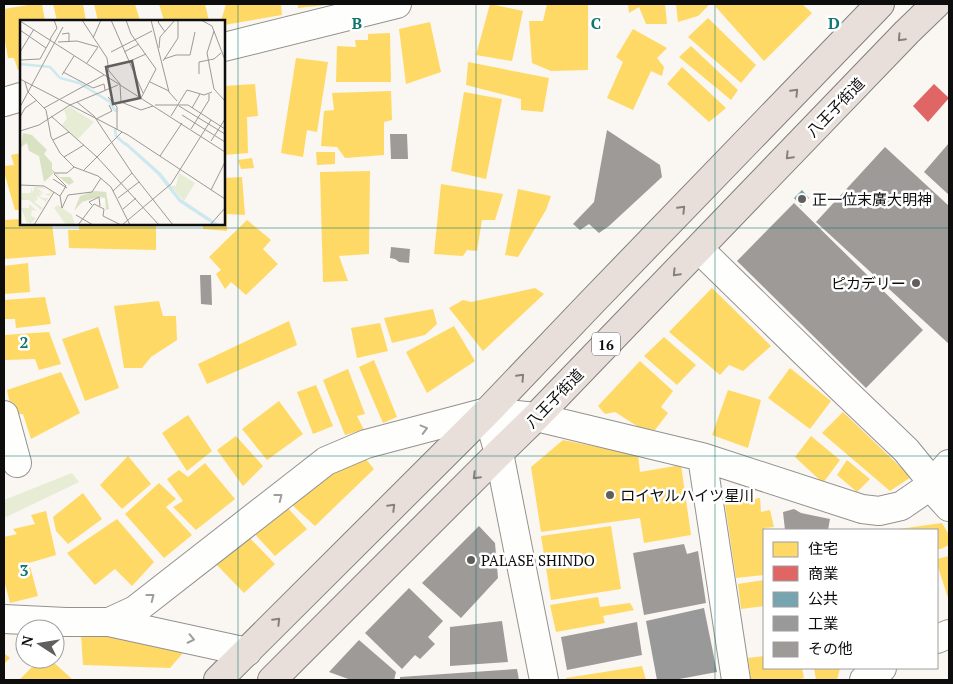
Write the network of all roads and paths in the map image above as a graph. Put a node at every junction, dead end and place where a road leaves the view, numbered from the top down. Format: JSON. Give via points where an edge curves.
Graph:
{"nodes":[{"id":1,"x":397,"y":4,"type":"edge"},
{"id":2,"x":880,"y":4,"type":"edge"},
{"id":3,"x":936,"y":4,"type":"edge"},
{"id":4,"x":225,"y":47,"type":"edge"},
{"id":5,"x":699,"y":249,"type":"junction"},
{"id":6,"x":487,"y":412,"type":"junction"},
{"id":7,"x":4,"y":415,"type":"edge"},
{"id":8,"x":536,"y":417,"type":"junction"},
{"id":9,"x":499,"y":452,"type":"junction"},
{"id":10,"x":702,"y":456,"type":"junction"},
{"id":11,"x":17,"y":462,"type":"dead end"},
{"id":12,"x":938,"y":478,"type":"edge"},
{"id":13,"x":949,"y":507,"type":"edge"},
{"id":14,"x":874,"y":520,"type":"edge"},
{"id":15,"x":4,"y":619,"type":"edge"},
{"id":16,"x":110,"y":622,"type":"junction"},
{"id":17,"x":247,"y":652,"type":"junction"},
{"id":18,"x":880,"y":669,"type":"edge"},
{"id":19,"x":218,"y":680,"type":"edge"},
{"id":20,"x":272,"y":680,"type":"edge"},
{"id":21,"x":544,"y":680,"type":"edge"},
{"id":22,"x":736,"y":680,"type":"edge"},
{"id":23,"x":864,"y":680,"type":"edge"}],
"edges":[{"from":1,"to":4,"type":"street"},
{"from":6,"to":2,"type":"highway","number":"16","one_way":true},
{"from":3,"to":5,"type":"highway","name":"八王子街道","number":"16","one_way":true},
{"from":5,"to":8,"type":"highway","name":"八王子街道","number":"16","one_way":true},
{"from":5,"to":12,"type":"street","via":[[832,380]]},
{"from":6,"to":8,"type":"street"},
{"from":6,"to":9,"type":"street"},
{"from":16,"to":6,"type":"street","one_way":true,"via":[[135,610],[326,461],[366,444]]},
{"from":17,"to":6,"type":"highway","number":"16","one_way":true},
{"from":7,"to":11,"type":"street"},
{"from":8,"to":9,"type":"highway","name":"八王子街道","number":"16"},
{"from":8,"to":10,"type":"street"},
{"from":9,"to":20,"type":"highway","name":"八王子街道","number":"16","one_way":true},
{"from":9,"to":21,"type":"street"},
{"from":10,"to":14,"type":"street","via":[[862,509]]},
{"from":10,"to":22,"type":"street"},
{"from":12,"to":13,"type":"street"},
{"from":12,"to":14,"type":"street","via":[[901,506],[879,511]]},
{"from":15,"to":16,"type":"street"},
{"from":16,"to":17,"type":"street","one_way":true},
{"from":17,"to":19,"type":"highway","number":"16"},
{"from":18,"to":23,"type":"street"}]}
